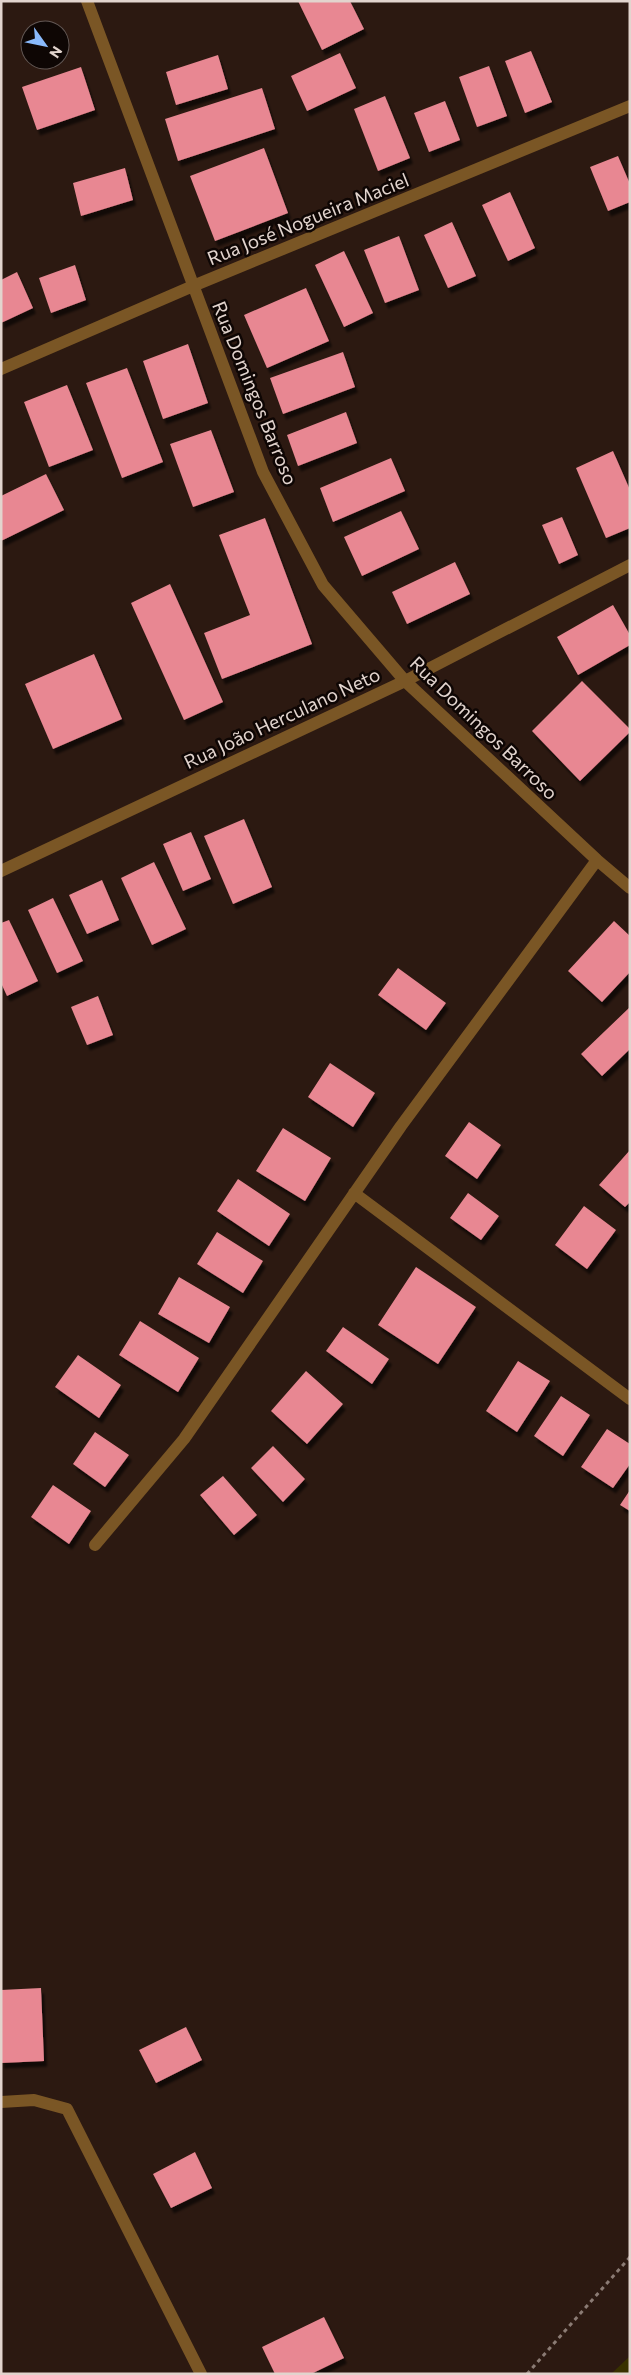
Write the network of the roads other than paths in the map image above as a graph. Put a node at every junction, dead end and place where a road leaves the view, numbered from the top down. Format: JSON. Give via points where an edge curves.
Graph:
{"nodes":[{"id":1,"x":86,"y":1,"type":"edge"},
{"id":2,"x":630,"y":106,"type":"edge"},
{"id":3,"x":193,"y":286,"type":"junction"},
{"id":4,"x":1,"y":369,"type":"edge"},
{"id":5,"x":630,"y":565,"type":"edge"},
{"id":6,"x":406,"y":681,"type":"junction"},
{"id":7,"x":597,"y":860,"type":"junction"},
{"id":8,"x":1,"y":871,"type":"edge"},
{"id":9,"x":630,"y":888,"type":"edge"},
{"id":10,"x":354,"y":1193,"type":"junction"},
{"id":11,"x":630,"y":1399,"type":"edge"},
{"id":12,"x":95,"y":1545,"type":"dead end"},
{"id":13,"x":1,"y":2102,"type":"edge"},
{"id":14,"x":201,"y":2374,"type":"edge"}],
"edges":[{"from":1,"to":3,"type":"street","name":"Rua Domingos Barroso"},
{"from":2,"to":3,"type":"street","name":"Rua José Nogueira Maciel"},
{"from":3,"to":4,"type":"street","name":"Rua José Nogueira Maciel"},
{"from":3,"to":6,"type":"street","name":"Rua Domingos Barroso","via":[[263,472],[323,585]]},
{"from":5,"to":6,"type":"street","name":"Rua João Herculano Neto"},
{"from":6,"to":7,"type":"street","name":"Rua Domingos Barroso"},
{"from":6,"to":8,"type":"street","name":"Rua João Herculano Neto"},
{"from":7,"to":9,"type":"street","name":"Rua Domingos Barroso"},
{"from":7,"to":10,"type":"street"},
{"from":10,"to":11,"type":"street"},
{"from":10,"to":12,"type":"street","via":[[184,1439]]},
{"from":13,"to":14,"type":"street","via":[[34,2100],[67,2109]]}]}
